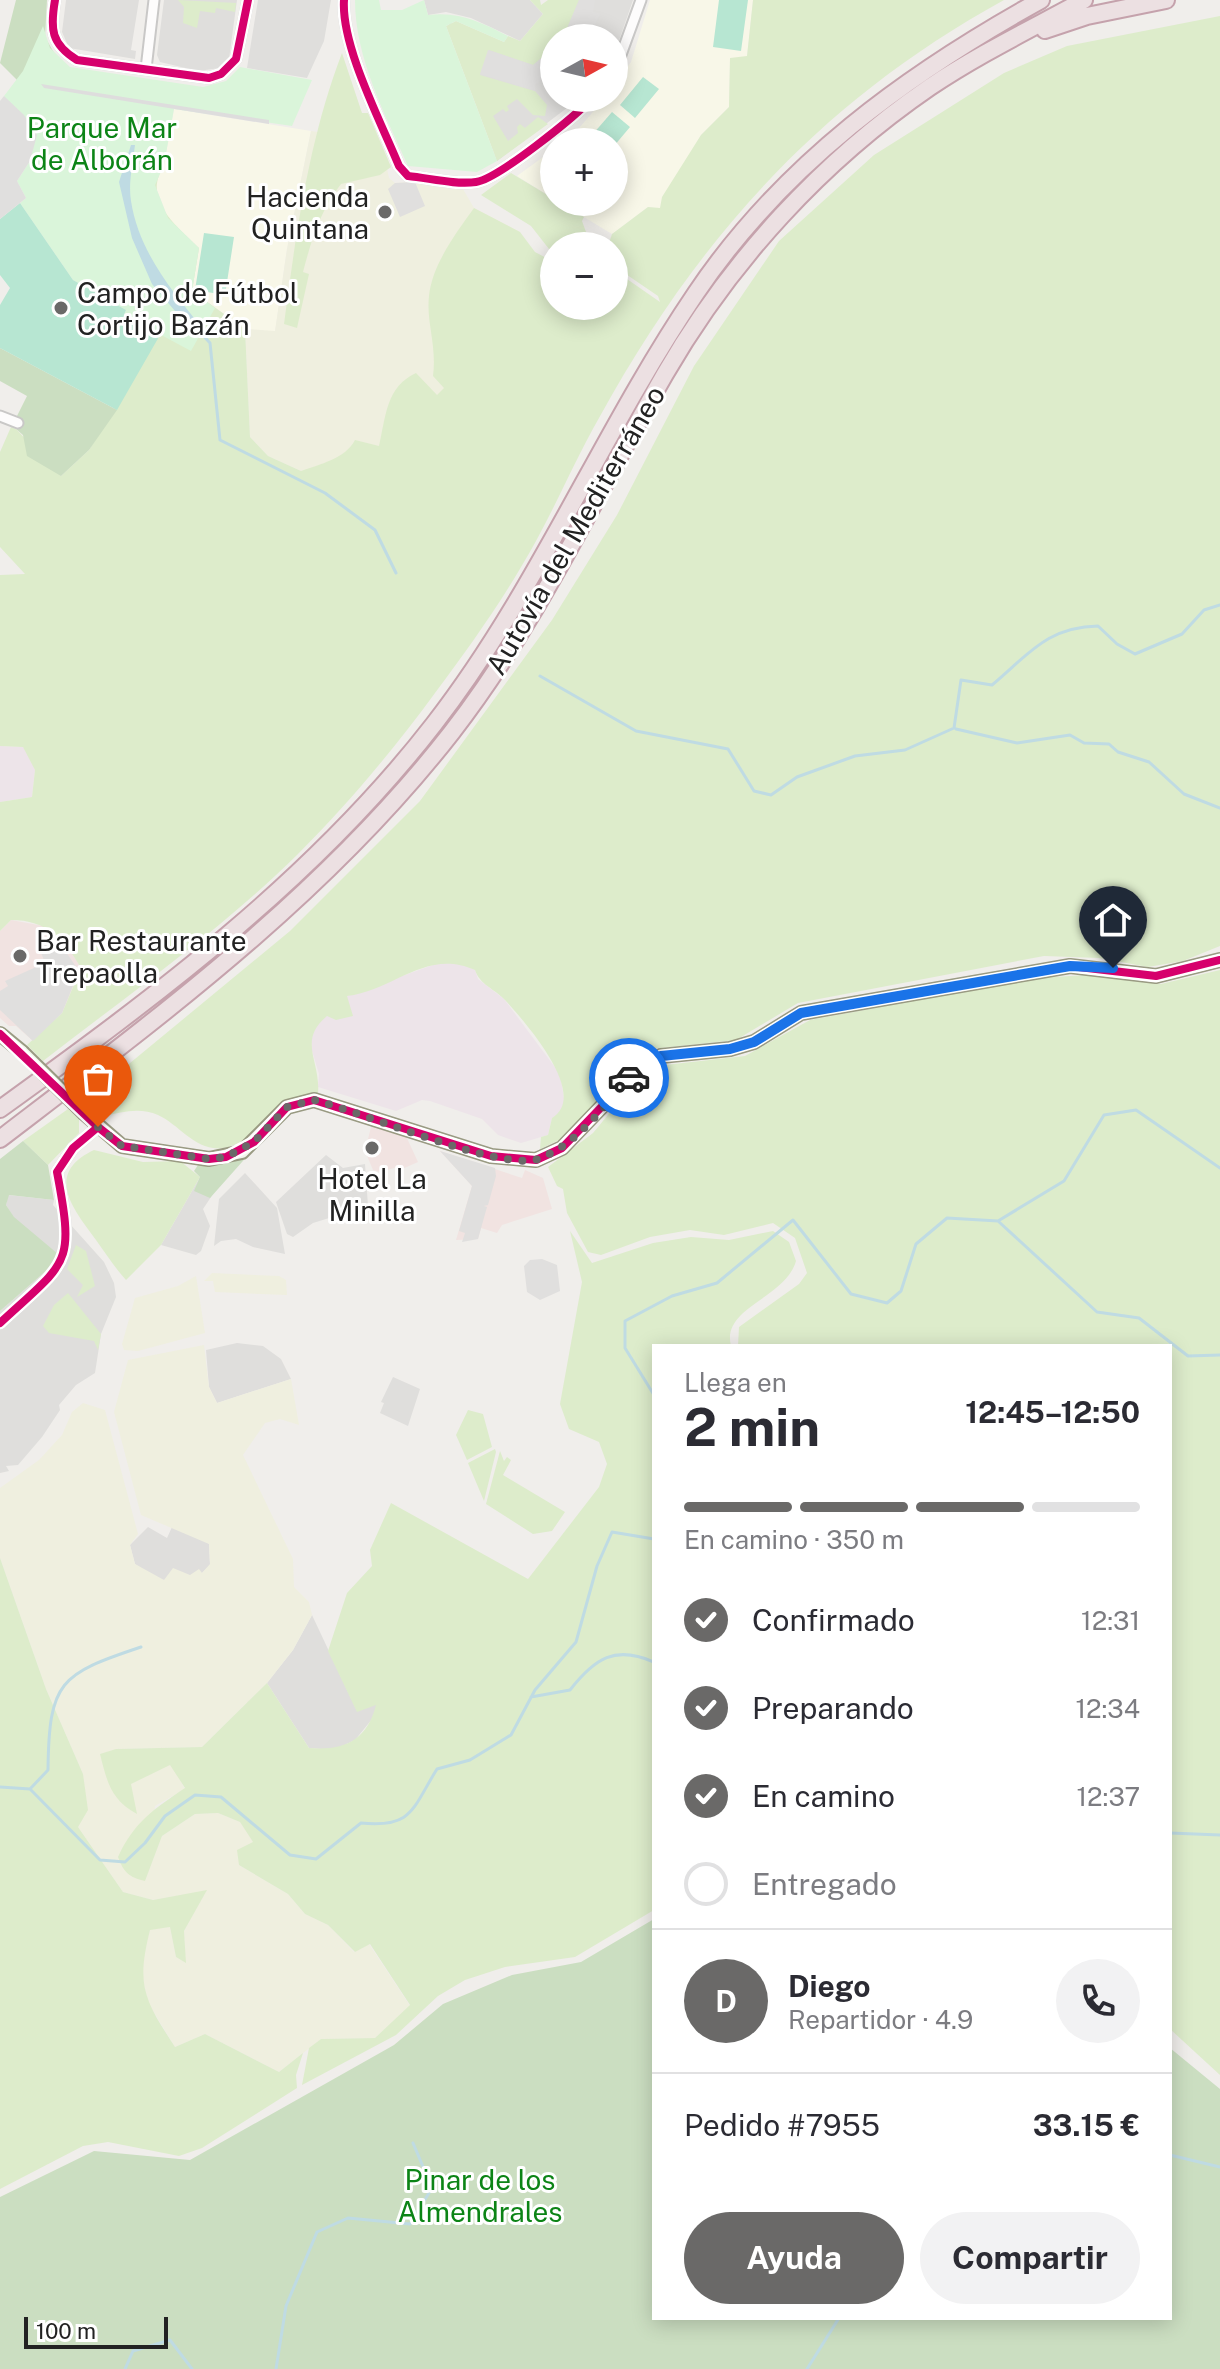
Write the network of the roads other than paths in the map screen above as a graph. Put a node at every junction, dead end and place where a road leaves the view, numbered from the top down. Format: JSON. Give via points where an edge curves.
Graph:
{"nodes":[{"id":1,"x":55,"y":0,"type":"edge"},
{"id":2,"x":154,"y":0,"type":"edge"},
{"id":3,"x":248,"y":0,"type":"edge"},
{"id":4,"x":344,"y":0,"type":"edge"},
{"id":5,"x":641,"y":0,"type":"edge"},
{"id":6,"x":1041,"y":0,"type":"edge"},
{"id":7,"x":1084,"y":0,"type":"edge"},
{"id":8,"x":1166,"y":0,"type":"edge"},
{"id":9,"x":628,"y":44,"type":"edge"},
{"id":10,"x":1002,"y":45,"type":"junction"},
{"id":11,"x":146,"y":69,"type":"junction"},
{"id":12,"x":576,"y":112,"type":"edge"},
{"id":13,"x":0,"y":416,"type":"edge"},
{"id":14,"x":18,"y":423,"type":"dead end"},
{"id":15,"x":1220,"y":960,"type":"edge"},
{"id":16,"x":0,"y":1034,"type":"edge"},
{"id":17,"x":0,"y":1109,"type":"edge"},
{"id":18,"x":98,"y":1127,"type":"junction"},
{"id":19,"x":0,"y":1139,"type":"edge"},
{"id":20,"x":0,"y":1323,"type":"edge"}],
"edges":[{"from":1,"to":11,"type":"street","via":[[51,26],[59,49],[77,60]]},
{"from":2,"to":11,"type":"street"},
{"from":3,"to":11,"type":"street","via":[[231,68],[209,78]]},
{"from":4,"to":12,"type":"street","via":[[346,27],[367,90],[408,176],[477,182]]},
{"from":5,"to":9,"type":"street"},
{"from":6,"to":17,"type":"highway","name":"Autovía del Mediterráneo","via":[[904,83],[788,181],[697,291],[510,615],[434,724],[350,821],[275,895],[193,966]]},
{"from":7,"to":10,"type":"highway","name":"Autovía del Mediterráneo"},
{"from":8,"to":10,"type":"highway","via":[[1087,16]]},
{"from":10,"to":19,"type":"highway","name":"Autovía del Mediterráneo","via":[[932,86],[854,145],[757,242],[667,371],[574,544],[496,672],[368,831],[301,899]]},
{"from":13,"to":14,"type":"street"},
{"from":15,"to":18,"type":"main road","via":[[1156,976],[1070,966],[801,1013],[754,1042],[661,1056],[636,1071],[562,1148],[536,1160],[491,1156],[314,1100],[287,1107],[254,1142],[226,1157],[122,1146]]},
{"from":16,"to":18,"type":"main road","bridge":true},
{"from":18,"to":20,"type":"street","via":[[73,1148],[57,1172],[68,1244],[63,1260]]}]}
